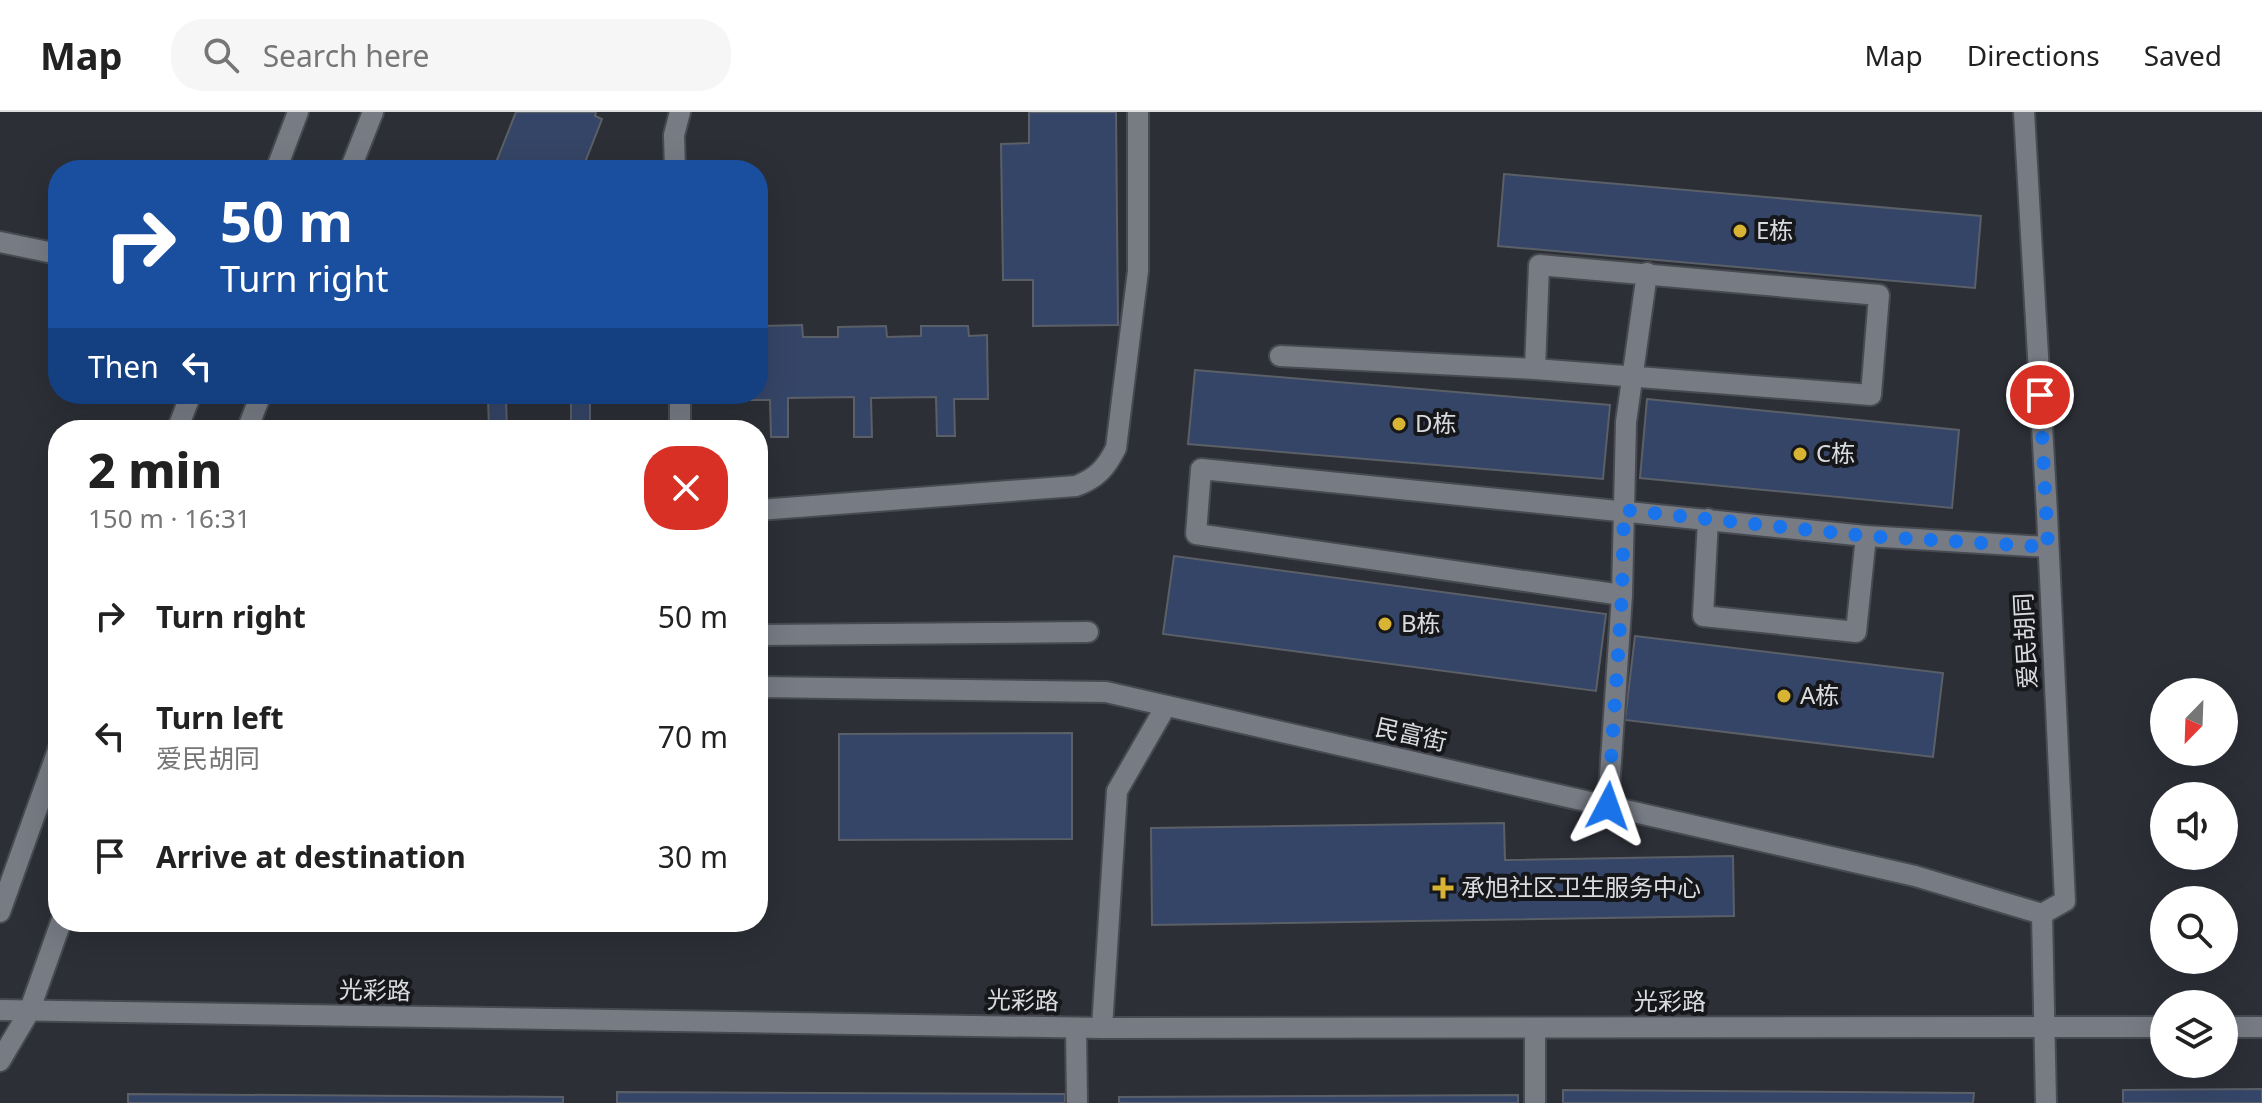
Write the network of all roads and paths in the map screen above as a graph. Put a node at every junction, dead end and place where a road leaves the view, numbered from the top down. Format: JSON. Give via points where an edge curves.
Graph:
{"nodes":[{"id":1,"x":298,"y":112,"type":"edge"},
{"id":2,"x":373,"y":112,"type":"edge"},
{"id":3,"x":680,"y":112,"type":"edge"},
{"id":4,"x":1138,"y":112,"type":"edge"},
{"id":5,"x":2024,"y":112,"type":"edge"},
{"id":6,"x":280,"y":160,"type":"edge"},
{"id":7,"x":354,"y":160,"type":"edge"},
{"id":8,"x":675,"y":160,"type":"edge"},
{"id":9,"x":0,"y":242,"type":"edge"},
{"id":10,"x":48,"y":252,"type":"edge"},
{"id":11,"x":1647,"y":273,"type":"junction"},
{"id":12,"x":1280,"y":356,"type":"dead end"},
{"id":13,"x":1535,"y":369,"type":"junction"},
{"id":14,"x":1633,"y":376,"type":"junction"},
{"id":15,"x":768,"y":509,"type":"edge"},
{"id":16,"x":1624,"y":510,"type":"junction"},
{"id":17,"x":1708,"y":519,"type":"junction"},
{"id":18,"x":1866,"y":536,"type":"junction"},
{"id":19,"x":2048,"y":547,"type":"junction"},
{"id":20,"x":1622,"y":595,"type":"junction"},
{"id":21,"x":1088,"y":632,"type":"dead end"},
{"id":22,"x":768,"y":635,"type":"edge"},
{"id":23,"x":768,"y":687,"type":"edge"},
{"id":24,"x":1166,"y":706,"type":"junction"},
{"id":25,"x":48,"y":778,"type":"edge"},
{"id":26,"x":1608,"y":806,"type":"junction"},
{"id":27,"x":0,"y":912,"type":"edge"},
{"id":28,"x":2042,"y":914,"type":"junction"},
{"id":29,"x":57,"y":932,"type":"edge"},
{"id":30,"x":0,"y":1010,"type":"edge"},
{"id":31,"x":29,"y":1012,"type":"junction"},
{"id":32,"x":2044,"y":1027,"type":"junction"},
{"id":33,"x":2150,"y":1027,"type":"edge"},
{"id":34,"x":2238,"y":1027,"type":"edge"},
{"id":35,"x":2262,"y":1027,"type":"edge"},
{"id":36,"x":1076,"y":1028,"type":"junction"},
{"id":37,"x":1102,"y":1028,"type":"junction"},
{"id":38,"x":1535,"y":1028,"type":"junction"},
{"id":39,"x":0,"y":1061,"type":"edge"},
{"id":40,"x":1077,"y":1103,"type":"edge"},
{"id":41,"x":1535,"y":1103,"type":"edge"},
{"id":42,"x":2046,"y":1103,"type":"edge"}],
"edges":[{"from":1,"to":6,"type":"street"},
{"from":2,"to":7,"type":"street"},
{"from":3,"to":8,"type":"street"},
{"from":4,"to":15,"type":"street","via":[[1138,271],[1116,448],[1100,472],[1076,486]]},
{"from":5,"to":19,"type":"street","name":"爱民胡同"},
{"from":9,"to":10,"type":"street"},
{"from":11,"to":13,"type":"street","via":[[1539,265]]},
{"from":11,"to":14,"type":"street"},
{"from":11,"to":14,"type":"street","via":[[1879,295],[1871,395]]},
{"from":12,"to":13,"type":"street"},
{"from":13,"to":14,"type":"street"},
{"from":14,"to":16,"type":"street"},
{"from":16,"to":17,"type":"street"},
{"from":16,"to":20,"type":"street"},
{"from":16,"to":20,"type":"street","via":[[1201,469],[1196,534]]},
{"from":17,"to":18,"type":"street"},
{"from":17,"to":18,"type":"street","via":[[1703,616],[1749,621],[1856,632]]},
{"from":18,"to":19,"type":"street"},
{"from":19,"to":28,"type":"street","name":"爱民胡同","via":[[2065,901]]},
{"from":20,"to":26,"type":"street"},
{"from":21,"to":22,"type":"street"},
{"from":23,"to":24,"type":"street","name":"民富街","via":[[1106,692]]},
{"from":24,"to":26,"type":"street","name":"民富街"},
{"from":24,"to":37,"type":"street","via":[[1117,791]]},
{"from":25,"to":27,"type":"street"},
{"from":26,"to":28,"type":"street","name":"民富街","via":[[1915,876]]},
{"from":28,"to":32,"type":"street"},
{"from":29,"to":31,"type":"street"},
{"from":30,"to":31,"type":"street","name":"光彩路"},
{"from":31,"to":36,"type":"street","name":"光彩路"},
{"from":31,"to":39,"type":"street"},
{"from":32,"to":33,"type":"street"},
{"from":32,"to":38,"type":"street","name":"光彩路"},
{"from":32,"to":42,"type":"street"},
{"from":34,"to":35,"type":"street"},
{"from":36,"to":37,"type":"street","name":"光彩路"},
{"from":36,"to":40,"type":"street"},
{"from":37,"to":38,"type":"street","name":"光彩路"},
{"from":38,"to":41,"type":"street"}]}
